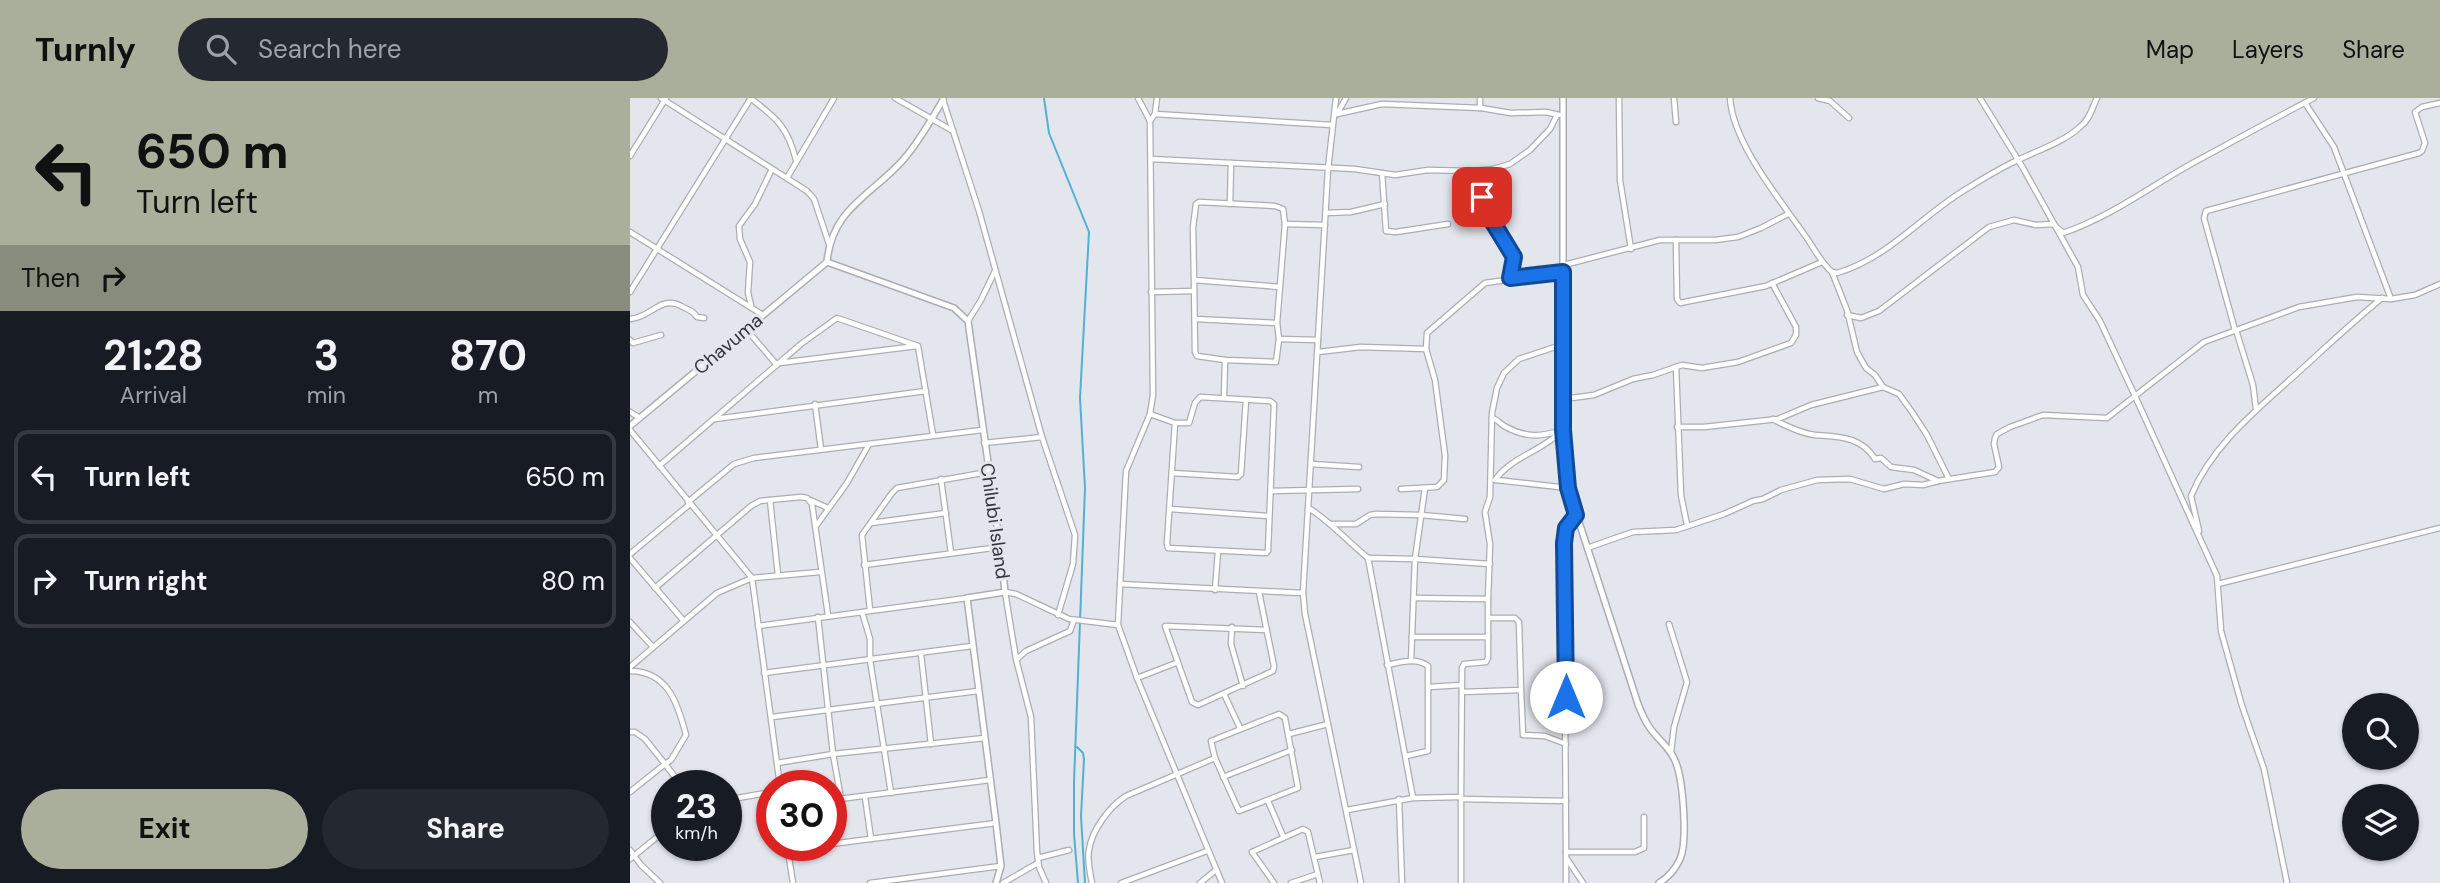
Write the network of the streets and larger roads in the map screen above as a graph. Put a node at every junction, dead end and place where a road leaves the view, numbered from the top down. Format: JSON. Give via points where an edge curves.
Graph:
{"nodes":[{"id":1,"x":751,"y":98,"type":"edge"},
{"id":2,"x":825,"y":98,"type":"edge"},
{"id":3,"x":834,"y":98,"type":"edge"},
{"id":4,"x":895,"y":98,"type":"edge"},
{"id":5,"x":1138,"y":98,"type":"edge"},
{"id":6,"x":1157,"y":98,"type":"edge"},
{"id":7,"x":1336,"y":98,"type":"edge"},
{"id":8,"x":1346,"y":98,"type":"edge"},
{"id":9,"x":1480,"y":98,"type":"edge"},
{"id":10,"x":1564,"y":98,"type":"edge"},
{"id":11,"x":1619,"y":98,"type":"edge"},
{"id":12,"x":1675,"y":98,"type":"edge"},
{"id":13,"x":1730,"y":98,"type":"edge"},
{"id":14,"x":1818,"y":98,"type":"edge"},
{"id":15,"x":1980,"y":98,"type":"edge"},
{"id":16,"x":2097,"y":98,"type":"edge"},
{"id":17,"x":2315,"y":98,"type":"edge"},
{"id":18,"x":664,"y":99,"type":"edge"},
{"id":19,"x":943,"y":99,"type":"edge"},
{"id":20,"x":2304,"y":101,"type":"edge"},
{"id":21,"x":2440,"y":103,"type":"edge"},
{"id":22,"x":829,"y":106,"type":"junction"},
{"id":23,"x":1480,"y":108,"type":"junction"},
{"id":24,"x":1155,"y":114,"type":"junction"},
{"id":25,"x":1560,"y":115,"type":"junction"},
{"id":26,"x":1336,"y":116,"type":"junction"},
{"id":27,"x":1849,"y":118,"type":"dead end"},
{"id":28,"x":931,"y":119,"type":"junction"},
{"id":29,"x":1150,"y":121,"type":"junction"},
{"id":30,"x":1676,"y":122,"type":"dead end"},
{"id":31,"x":1332,"y":125,"type":"junction"},
{"id":32,"x":954,"y":131,"type":"junction"},
{"id":33,"x":724,"y":140,"type":"junction"},
{"id":34,"x":630,"y":156,"type":"edge"},
{"id":35,"x":1151,"y":159,"type":"junction"},
{"id":36,"x":2017,"y":160,"type":"junction"},
{"id":37,"x":796,"y":161,"type":"junction"},
{"id":38,"x":1231,"y":163,"type":"junction"},
{"id":39,"x":772,"y":169,"type":"junction"},
{"id":40,"x":1328,"y":169,"type":"junction"},
{"id":41,"x":1478,"y":171,"type":"junction"},
{"id":42,"x":1382,"y":173,"type":"junction"},
{"id":43,"x":2344,"y":173,"type":"junction"},
{"id":44,"x":787,"y":178,"type":"junction"},
{"id":45,"x":1230,"y":204,"type":"junction"},
{"id":46,"x":1385,"y":204,"type":"junction"},
{"id":47,"x":1326,"y":213,"type":"junction"},
{"id":48,"x":1788,"y":214,"type":"junction"},
{"id":49,"x":1285,"y":224,"type":"junction"},
{"id":50,"x":1448,"y":224,"type":"dead end"},
{"id":51,"x":2053,"y":224,"type":"junction"},
{"id":52,"x":1325,"y":225,"type":"junction"},
{"id":53,"x":630,"y":232,"type":"edge"},
{"id":54,"x":1676,"y":240,"type":"junction"},
{"id":55,"x":828,"y":244,"type":"junction"},
{"id":56,"x":658,"y":248,"type":"junction"},
{"id":57,"x":1631,"y":249,"type":"junction"},
{"id":58,"x":827,"y":262,"type":"junction"},
{"id":59,"x":1822,"y":262,"type":"junction"},
{"id":60,"x":1563,"y":268,"type":"junction"},
{"id":61,"x":996,"y":270,"type":"junction"},
{"id":62,"x":1832,"y":272,"type":"junction"},
{"id":63,"x":1510,"y":278,"type":"junction"},
{"id":64,"x":1194,"y":280,"type":"junction"},
{"id":65,"x":1772,"y":284,"type":"junction"},
{"id":66,"x":2440,"y":284,"type":"edge"},
{"id":67,"x":1280,"y":287,"type":"junction"},
{"id":68,"x":1194,"y":290,"type":"junction"},
{"id":69,"x":630,"y":292,"type":"edge"},
{"id":70,"x":1151,"y":292,"type":"junction"},
{"id":71,"x":2383,"y":298,"type":"junction"},
{"id":72,"x":2390,"y":299,"type":"junction"},
{"id":73,"x":751,"y":306,"type":"junction"},
{"id":74,"x":762,"y":315,"type":"junction"},
{"id":75,"x":1847,"y":315,"type":"junction"},
{"id":76,"x":704,"y":318,"type":"dead end"},
{"id":77,"x":630,"y":319,"type":"edge"},
{"id":78,"x":1195,"y":319,"type":"junction"},
{"id":79,"x":968,"y":321,"type":"junction"},
{"id":80,"x":1277,"y":323,"type":"junction"},
{"id":81,"x":746,"y":330,"type":"junction"},
{"id":82,"x":2236,"y":330,"type":"junction"},
{"id":83,"x":661,"y":335,"type":"dead end"},
{"id":84,"x":1279,"y":339,"type":"junction"},
{"id":85,"x":630,"y":340,"type":"edge"},
{"id":86,"x":1318,"y":340,"type":"junction"},
{"id":87,"x":1564,"y":344,"type":"junction"},
{"id":88,"x":918,"y":346,"type":"junction"},
{"id":89,"x":1426,"y":349,"type":"junction"},
{"id":90,"x":1318,"y":352,"type":"junction"},
{"id":91,"x":1225,"y":360,"type":"junction"},
{"id":92,"x":778,"y":364,"type":"junction"},
{"id":93,"x":1676,"y":367,"type":"junction"},
{"id":94,"x":1883,"y":387,"type":"junction"},
{"id":95,"x":926,"y":391,"type":"junction"},
{"id":96,"x":2135,"y":396,"type":"junction"},
{"id":97,"x":1224,"y":397,"type":"junction"},
{"id":98,"x":1564,"y":399,"type":"junction"},
{"id":99,"x":1246,"y":400,"type":"junction"},
{"id":100,"x":815,"y":404,"type":"junction"},
{"id":101,"x":2256,"y":409,"type":"junction"},
{"id":102,"x":630,"y":412,"type":"edge"},
{"id":103,"x":1150,"y":414,"type":"junction"},
{"id":104,"x":640,"y":418,"type":"junction"},
{"id":105,"x":1492,"y":418,"type":"junction"},
{"id":106,"x":715,"y":419,"type":"junction"},
{"id":107,"x":1772,"y":419,"type":"junction"},
{"id":108,"x":1175,"y":423,"type":"junction"},
{"id":109,"x":1677,"y":427,"type":"junction"},
{"id":110,"x":630,"y":428,"type":"edge"},
{"id":111,"x":982,"y":430,"type":"junction"},
{"id":112,"x":1563,"y":430,"type":"junction"},
{"id":113,"x":933,"y":435,"type":"junction"},
{"id":114,"x":1042,"y":437,"type":"junction"},
{"id":115,"x":984,"y":443,"type":"junction"},
{"id":116,"x":869,"y":445,"type":"junction"},
{"id":117,"x":821,"y":449,"type":"junction"},
{"id":118,"x":1311,"y":464,"type":"junction"},
{"id":119,"x":659,"y":466,"type":"junction"},
{"id":120,"x":1359,"y":467,"type":"dead end"},
{"id":121,"x":988,"y":472,"type":"junction"},
{"id":122,"x":1172,"y":473,"type":"junction"},
{"id":123,"x":941,"y":479,"type":"junction"},
{"id":124,"x":1949,"y":479,"type":"junction"},
{"id":125,"x":1492,"y":480,"type":"junction"},
{"id":126,"x":1938,"y":481,"type":"junction"},
{"id":127,"x":1425,"y":488,"type":"junction"},
{"id":128,"x":1568,"y":488,"type":"junction"},
{"id":129,"x":1358,"y":489,"type":"dead end"},
{"id":130,"x":1401,"y":489,"type":"dead end"},
{"id":131,"x":1310,"y":490,"type":"junction"},
{"id":132,"x":1271,"y":491,"type":"junction"},
{"id":133,"x":770,"y":500,"type":"junction"},
{"id":134,"x":810,"y":500,"type":"junction"},
{"id":135,"x":689,"y":503,"type":"junction"},
{"id":136,"x":828,"y":508,"type":"junction"},
{"id":137,"x":1170,"y":509,"type":"junction"},
{"id":138,"x":1309,"y":509,"type":"junction"},
{"id":139,"x":946,"y":513,"type":"junction"},
{"id":140,"x":1421,"y":514,"type":"junction"},
{"id":141,"x":1576,"y":515,"type":"junction"},
{"id":142,"x":1268,"y":516,"type":"junction"},
{"id":143,"x":1465,"y":519,"type":"dead end"},
{"id":144,"x":871,"y":523,"type":"junction"},
{"id":145,"x":1330,"y":524,"type":"junction"},
{"id":146,"x":1687,"y":525,"type":"junction"},
{"id":147,"x":815,"y":527,"type":"junction"},
{"id":148,"x":2440,"y":528,"type":"edge"},
{"id":149,"x":717,"y":534,"type":"junction"},
{"id":150,"x":2199,"y":535,"type":"junction"},
{"id":151,"x":1000,"y":547,"type":"junction"},
{"id":152,"x":1587,"y":548,"type":"junction"},
{"id":153,"x":1218,"y":552,"type":"junction"},
{"id":154,"x":951,"y":553,"type":"junction"},
{"id":155,"x":630,"y":556,"type":"edge"},
{"id":156,"x":1368,"y":558,"type":"junction"},
{"id":157,"x":1415,"y":559,"type":"junction"},
{"id":158,"x":1490,"y":564,"type":"junction"},
{"id":159,"x":864,"y":565,"type":"junction"},
{"id":160,"x":820,"y":572,"type":"junction"},
{"id":161,"x":778,"y":575,"type":"junction"},
{"id":162,"x":752,"y":578,"type":"junction"},
{"id":163,"x":1120,"y":584,"type":"junction"},
{"id":164,"x":2218,"y":584,"type":"junction"},
{"id":165,"x":655,"y":588,"type":"junction"},
{"id":166,"x":1215,"y":590,"type":"junction"},
{"id":167,"x":1259,"y":592,"type":"junction"},
{"id":168,"x":1005,"y":593,"type":"junction"},
{"id":169,"x":1303,"y":593,"type":"junction"},
{"id":170,"x":967,"y":598,"type":"junction"},
{"id":171,"x":1414,"y":598,"type":"junction"},
{"id":172,"x":1488,"y":599,"type":"junction"},
{"id":173,"x":870,"y":610,"type":"junction"},
{"id":174,"x":862,"y":611,"type":"junction"},
{"id":175,"x":828,"y":615,"type":"junction"},
{"id":176,"x":1058,"y":615,"type":"junction"},
{"id":177,"x":818,"y":617,"type":"junction"},
{"id":178,"x":1489,"y":618,"type":"junction"},
{"id":179,"x":1075,"y":620,"type":"junction"},
{"id":180,"x":683,"y":621,"type":"junction"},
{"id":181,"x":630,"y":622,"type":"edge"},
{"id":182,"x":1669,"y":624,"type":"dead end"},
{"id":183,"x":1118,"y":625,"type":"junction"},
{"id":184,"x":758,"y":626,"type":"junction"},
{"id":185,"x":1232,"y":627,"type":"junction"},
{"id":186,"x":1267,"y":630,"type":"junction"},
{"id":187,"x":1412,"y":637,"type":"junction"},
{"id":188,"x":1488,"y":637,"type":"junction"},
{"id":189,"x":972,"y":646,"type":"junction"},
{"id":190,"x":653,"y":647,"type":"junction"},
{"id":191,"x":920,"y":654,"type":"junction"},
{"id":192,"x":1016,"y":659,"type":"junction"},
{"id":193,"x":870,"y":660,"type":"junction"},
{"id":194,"x":1411,"y":660,"type":"junction"},
{"id":195,"x":1176,"y":663,"type":"junction"},
{"id":196,"x":1387,"y":664,"type":"junction"},
{"id":197,"x":824,"y":666,"type":"junction"},
{"id":198,"x":630,"y":669,"type":"edge"},
{"id":199,"x":764,"y":673,"type":"junction"},
{"id":200,"x":1137,"y":678,"type":"junction"},
{"id":201,"x":1461,"y":685,"type":"junction"},
{"id":202,"x":1243,"y":686,"type":"junction"},
{"id":203,"x":1429,"y":687,"type":"junction"},
{"id":204,"x":1521,"y":690,"type":"junction"},
{"id":205,"x":978,"y":691,"type":"junction"},
{"id":206,"x":1462,"y":692,"type":"junction"},
{"id":207,"x":1224,"y":694,"type":"junction"},
{"id":208,"x":927,"y":698,"type":"junction"},
{"id":209,"x":877,"y":704,"type":"junction"},
{"id":210,"x":828,"y":710,"type":"junction"},
{"id":211,"x":772,"y":717,"type":"junction"},
{"id":212,"x":1328,"y":724,"type":"junction"},
{"id":213,"x":1240,"y":728,"type":"junction"},
{"id":214,"x":632,"y":731,"type":"edge"},
{"id":215,"x":1289,"y":734,"type":"junction"},
{"id":216,"x":985,"y":738,"type":"junction"},
{"id":217,"x":931,"y":744,"type":"junction"},
{"id":218,"x":1566,"y":744,"type":"junction"},
{"id":219,"x":884,"y":750,"type":"junction"},
{"id":220,"x":1292,"y":750,"type":"junction"},
{"id":221,"x":1671,"y":752,"type":"junction"},
{"id":222,"x":833,"y":754,"type":"junction"},
{"id":223,"x":1406,"y":756,"type":"junction"},
{"id":224,"x":1215,"y":758,"type":"junction"},
{"id":225,"x":777,"y":763,"type":"junction"},
{"id":226,"x":665,"y":764,"type":"junction"},
{"id":227,"x":670,"y":770,"type":"edge"},
{"id":228,"x":778,"y":770,"type":"edge"},
{"id":229,"x":836,"y":770,"type":"edge"},
{"id":230,"x":1176,"y":775,"type":"junction"},
{"id":231,"x":1223,"y":777,"type":"junction"},
{"id":232,"x":990,"y":780,"type":"junction"},
{"id":233,"x":630,"y":792,"type":"edge"},
{"id":234,"x":891,"y":793,"type":"junction"},
{"id":235,"x":865,"y":797,"type":"junction"},
{"id":236,"x":847,"y":798,"type":"edge"},
{"id":237,"x":1413,"y":798,"type":"junction"},
{"id":238,"x":1461,"y":798,"type":"junction"},
{"id":239,"x":1399,"y":799,"type":"junction"},
{"id":240,"x":1268,"y":801,"type":"junction"},
{"id":241,"x":1566,"y":801,"type":"junction"},
{"id":242,"x":1347,"y":810,"type":"junction"},
{"id":243,"x":1644,"y":817,"type":"dead end"},
{"id":244,"x":996,"y":823,"type":"junction"},
{"id":245,"x":1283,"y":836,"type":"junction"},
{"id":246,"x":871,"y":839,"type":"junction"},
{"id":247,"x":651,"y":842,"type":"edge"},
{"id":248,"x":847,"y":842,"type":"edge"},
{"id":249,"x":630,"y":850,"type":"edge"},
{"id":250,"x":1069,"y":850,"type":"dead end"},
{"id":251,"x":1207,"y":850,"type":"junction"},
{"id":252,"x":1354,"y":850,"type":"junction"},
{"id":253,"x":1566,"y":852,"type":"junction"},
{"id":254,"x":632,"y":857,"type":"edge"},
{"id":255,"x":1315,"y":857,"type":"junction"},
{"id":256,"x":1567,"y":858,"type":"junction"},
{"id":257,"x":790,"y":861,"type":"edge"},
{"id":258,"x":1038,"y":861,"type":"junction"},
{"id":259,"x":1001,"y":866,"type":"junction"},
{"id":260,"x":1216,"y":870,"type":"junction"},
{"id":261,"x":1318,"y":874,"type":"junction"},
{"id":262,"x":878,"y":882,"type":"edge"},
{"id":263,"x":660,"y":883,"type":"edge"},
{"id":264,"x":793,"y":883,"type":"edge"},
{"id":265,"x":870,"y":883,"type":"edge"},
{"id":266,"x":996,"y":883,"type":"edge"},
{"id":267,"x":1003,"y":883,"type":"edge"},
{"id":268,"x":1046,"y":883,"type":"edge"},
{"id":269,"x":1092,"y":883,"type":"edge"},
{"id":270,"x":1121,"y":883,"type":"edge"},
{"id":271,"x":1200,"y":883,"type":"edge"},
{"id":272,"x":1222,"y":883,"type":"edge"},
{"id":273,"x":1274,"y":883,"type":"edge"},
{"id":274,"x":1291,"y":883,"type":"edge"},
{"id":275,"x":1320,"y":883,"type":"edge"},
{"id":276,"x":1361,"y":883,"type":"edge"},
{"id":277,"x":1402,"y":883,"type":"edge"},
{"id":278,"x":1461,"y":883,"type":"edge"},
{"id":279,"x":1566,"y":883,"type":"edge"},
{"id":280,"x":1583,"y":883,"type":"edge"},
{"id":281,"x":1659,"y":883,"type":"edge"},
{"id":282,"x":2287,"y":883,"type":"edge"}],
"edges":[{"from":1,"to":33,"type":"street"},
{"from":1,"to":37,"type":"street","via":[[784,126]]},
{"from":2,"to":22,"type":"street"},
{"from":3,"to":22,"type":"street"},
{"from":4,"to":28,"type":"street"},
{"from":5,"to":29,"type":"street"},
{"from":6,"to":24,"type":"street"},
{"from":7,"to":26,"type":"street"},
{"from":8,"to":26,"type":"street"},
{"from":9,"to":23,"type":"street"},
{"from":10,"to":25,"type":"street"},
{"from":11,"to":57,"type":"street","via":[[1620,180]]},
{"from":12,"to":30,"type":"street"},
{"from":13,"to":48,"type":"street","via":[[1741,137]]},
{"from":14,"to":27,"type":"street","via":[[1830,101]]},
{"from":15,"to":36,"type":"street"},
{"from":16,"to":36,"type":"street","via":[[2080,127],[2052,146]]},
{"from":17,"to":20,"type":"street"},
{"from":18,"to":33,"type":"street"},
{"from":18,"to":34,"type":"street"},
{"from":19,"to":28,"type":"street"},
{"from":19,"to":32,"type":"street"},
{"from":20,"to":43,"type":"street","via":[[2334,147]]},
{"from":20,"to":51,"type":"street","via":[[2124,206],[2063,233]]},
{"from":21,"to":43,"type":"street","via":[[2415,112],[2425,143],[2422,151]]},
{"from":22,"to":37,"type":"street"},
{"from":23,"to":25,"type":"street"},
{"from":23,"to":26,"type":"street","via":[[1382,104]]},
{"from":24,"to":29,"type":"street"},
{"from":24,"to":31,"type":"street"},
{"from":25,"to":41,"type":"street","via":[[1520,158]]},
{"from":25,"to":60,"type":"street"},
{"from":26,"to":31,"type":"street"},
{"from":28,"to":32,"type":"street"},
{"from":28,"to":55,"type":"street","via":[[904,159],[840,218]]},
{"from":29,"to":35,"type":"street"},
{"from":31,"to":40,"type":"street"},
{"from":32,"to":61,"type":"street"},
{"from":33,"to":39,"type":"street"},
{"from":33,"to":56,"type":"street"},
{"from":35,"to":38,"type":"street"},
{"from":35,"to":70,"type":"street"},
{"from":36,"to":51,"type":"street"},
{"from":36,"to":62,"type":"street","via":[[1946,201],[1877,254],[1842,272]]},
{"from":37,"to":44,"type":"street"},
{"from":38,"to":40,"type":"street"},
{"from":38,"to":45,"type":"street"},
{"from":39,"to":44,"type":"street"},
{"from":39,"to":73,"type":"street","via":[[739,226],[750,262]]},
{"from":40,"to":42,"type":"street"},
{"from":40,"to":47,"type":"street"},
{"from":41,"to":42,"type":"street"},
{"from":41,"to":63,"type":"street","via":[[1486,211],[1514,257]]},
{"from":42,"to":46,"type":"street"},
{"from":43,"to":72,"type":"street"},
{"from":43,"to":82,"type":"street","via":[[2206,211],[2204,218]]},
{"from":44,"to":55,"type":"street","via":[[814,199]]},
{"from":45,"to":49,"type":"street","via":[[1279,207],[1285,211]]},
{"from":45,"to":64,"type":"street","via":[[1195,205]]},
{"from":46,"to":47,"type":"street"},
{"from":46,"to":50,"type":"street","via":[[1388,231]]},
{"from":47,"to":52,"type":"street"},
{"from":48,"to":54,"type":"street","via":[[1738,237]]},
{"from":48,"to":59,"type":"street"},
{"from":49,"to":52,"type":"street"},
{"from":49,"to":67,"type":"street"},
{"from":51,"to":75,"type":"street","via":[[2014,220],[1989,227],[1879,311],[1861,318]]},
{"from":51,"to":96,"type":"street","via":[[2078,267],[2083,295]]},
{"from":52,"to":86,"type":"street"},
{"from":53,"to":56,"type":"street"},
{"from":54,"to":57,"type":"street"},
{"from":54,"to":65,"type":"street","via":[[1680,303]]},
{"from":55,"to":58,"type":"street"},
{"from":56,"to":69,"type":"street"},
{"from":56,"to":73,"type":"street"},
{"from":57,"to":60,"type":"street"},
{"from":58,"to":74,"type":"street","name":"Chavuma"},
{"from":58,"to":79,"type":"street","via":[[954,308]]},
{"from":59,"to":62,"type":"street"},
{"from":59,"to":65,"type":"street"},
{"from":60,"to":63,"type":"street"},
{"from":60,"to":87,"type":"street"},
{"from":61,"to":79,"type":"street"},
{"from":61,"to":114,"type":"street"},
{"from":62,"to":75,"type":"street"},
{"from":63,"to":89,"type":"street","via":[[1478,287],[1427,333]]},
{"from":64,"to":67,"type":"street"},
{"from":64,"to":68,"type":"street"},
{"from":65,"to":93,"type":"street","via":[[1796,327],[1791,343],[1738,362]]},
{"from":66,"to":72,"type":"street"},
{"from":67,"to":80,"type":"street"},
{"from":68,"to":70,"type":"street"},
{"from":68,"to":78,"type":"street"},
{"from":70,"to":103,"type":"street"},
{"from":71,"to":72,"type":"street"},
{"from":71,"to":82,"type":"street","via":[[2357,297],[2299,307]]},
{"from":71,"to":101,"type":"street"},
{"from":73,"to":74,"type":"street"},
{"from":74,"to":81,"type":"street","name":"Chavuma"},
{"from":75,"to":94,"type":"street","via":[[1862,362]]},
{"from":76,"to":77,"type":"street","via":[[675,302]]},
{"from":78,"to":80,"type":"street"},
{"from":78,"to":91,"type":"street","via":[[1197,356]]},
{"from":79,"to":111,"type":"street","name":"Chilubi Island"},
{"from":80,"to":84,"type":"street"},
{"from":81,"to":92,"type":"street"},
{"from":81,"to":104,"type":"street","name":"Chavuma"},
{"from":82,"to":96,"type":"street","via":[[2196,347]]},
{"from":82,"to":101,"type":"street"},
{"from":83,"to":85,"type":"street","via":[[634,343]]},
{"from":84,"to":86,"type":"street"},
{"from":84,"to":91,"type":"street","via":[[1276,362]]},
{"from":86,"to":90,"type":"street"},
{"from":87,"to":98,"type":"street"},
{"from":87,"to":105,"type":"street","via":[[1519,359],[1504,373]]},
{"from":88,"to":92,"type":"street"},
{"from":88,"to":92,"type":"street","via":[[836,318]]},
{"from":88,"to":95,"type":"street"},
{"from":89,"to":90,"type":"street","via":[[1361,346]]},
{"from":89,"to":127,"type":"street","via":[[1435,380],[1445,475],[1442,484]]},
{"from":90,"to":118,"type":"street"},
{"from":91,"to":97,"type":"street"},
{"from":92,"to":106,"type":"street"},
{"from":93,"to":98,"type":"street","via":[[1594,395]]},
{"from":93,"to":109,"type":"street"},
{"from":94,"to":107,"type":"street"},
{"from":94,"to":124,"type":"street","via":[[1899,394],[1912,412]]},
{"from":95,"to":100,"type":"street"},
{"from":95,"to":113,"type":"street"},
{"from":96,"to":124,"type":"street","via":[[2107,418],[2043,415],[2010,427],[1995,438],[1995,472]]},
{"from":96,"to":150,"type":"street"},
{"from":97,"to":99,"type":"street"},
{"from":97,"to":108,"type":"street","via":[[1200,397],[1189,423]]},
{"from":98,"to":112,"type":"street"},
{"from":99,"to":122,"type":"street","via":[[1238,477]]},
{"from":99,"to":132,"type":"street","via":[[1275,404]]},
{"from":100,"to":106,"type":"street"},
{"from":100,"to":117,"type":"street"},
{"from":101,"to":150,"type":"street","via":[[2193,491]]},
{"from":102,"to":104,"type":"street"},
{"from":103,"to":108,"type":"street"},
{"from":103,"to":163,"type":"street","via":[[1126,471]]},
{"from":104,"to":110,"type":"street","name":"Chavuma"},
{"from":105,"to":112,"type":"street","via":[[1533,436]]},
{"from":105,"to":125,"type":"street"},
{"from":106,"to":119,"type":"street"},
{"from":107,"to":109,"type":"street"},
{"from":107,"to":126,"type":"street","via":[[1814,435],[1845,437],[1891,467],[1914,470]]},
{"from":108,"to":122,"type":"street"},
{"from":109,"to":146,"type":"street"},
{"from":110,"to":119,"type":"street"},
{"from":111,"to":113,"type":"street"},
{"from":111,"to":115,"type":"street","name":"Chilubi Island"},
{"from":112,"to":125,"type":"street"},
{"from":112,"to":128,"type":"street"},
{"from":113,"to":116,"type":"street"},
{"from":114,"to":115,"type":"street"},
{"from":114,"to":176,"type":"street","via":[[1074,535],[1073,564]]},
{"from":115,"to":121,"type":"street","name":"Chilubi Island"},
{"from":116,"to":117,"type":"street"},
{"from":116,"to":136,"type":"street"},
{"from":117,"to":135,"type":"street","via":[[744,460],[724,471]]},
{"from":118,"to":120,"type":"street"},
{"from":118,"to":131,"type":"street"},
{"from":119,"to":135,"type":"street"},
{"from":121,"to":123,"type":"street"},
{"from":121,"to":151,"type":"street","name":"Chilubi Island"},
{"from":122,"to":137,"type":"street"},
{"from":123,"to":139,"type":"street"},
{"from":123,"to":144,"type":"street","via":[[897,488]]},
{"from":124,"to":126,"type":"street"},
{"from":125,"to":128,"type":"street"},
{"from":125,"to":158,"type":"street","via":[[1485,517]]},
{"from":126,"to":146,"type":"street","via":[[1884,489],[1850,479],[1817,480]]},
{"from":127,"to":130,"type":"street"},
{"from":127,"to":140,"type":"street"},
{"from":128,"to":141,"type":"street"},
{"from":129,"to":131,"type":"street"},
{"from":131,"to":132,"type":"street"},
{"from":131,"to":138,"type":"street"},
{"from":132,"to":142,"type":"street"},
{"from":133,"to":134,"type":"street"},
{"from":133,"to":149,"type":"street","via":[[751,506]]},
{"from":133,"to":161,"type":"street"},
{"from":134,"to":136,"type":"street"},
{"from":134,"to":147,"type":"street"},
{"from":135,"to":149,"type":"street"},
{"from":135,"to":155,"type":"street"},
{"from":136,"to":147,"type":"street"},
{"from":137,"to":142,"type":"street"},
{"from":137,"to":153,"type":"street","via":[[1168,548]]},
{"from":138,"to":145,"type":"street"},
{"from":138,"to":169,"type":"street"},
{"from":139,"to":144,"type":"street"},
{"from":139,"to":154,"type":"street"},
{"from":140,"to":143,"type":"street"},
{"from":140,"to":145,"type":"street","via":[[1377,514],[1359,523]]},
{"from":140,"to":157,"type":"street"},
{"from":141,"to":152,"type":"street"},
{"from":141,"to":218,"type":"street","via":[[1566,528],[1564,543]]},
{"from":142,"to":153,"type":"street","via":[[1266,553]]},
{"from":144,"to":159,"type":"street","via":[[861,541]]},
{"from":145,"to":156,"type":"street"},
{"from":146,"to":152,"type":"street","via":[[1668,531],[1633,532]]},
{"from":147,"to":160,"type":"street"},
{"from":148,"to":164,"type":"street"},
{"from":149,"to":162,"type":"street"},
{"from":149,"to":165,"type":"street"},
{"from":150,"to":164,"type":"street"},
{"from":151,"to":154,"type":"street"},
{"from":151,"to":168,"type":"street","name":"Chilubi Island"},
{"from":152,"to":221,"type":"street","via":[[1637,704],[1651,730]]},
{"from":153,"to":166,"type":"street"},
{"from":154,"to":159,"type":"street"},
{"from":155,"to":165,"type":"street"},
{"from":156,"to":157,"type":"street"},
{"from":156,"to":196,"type":"street"},
{"from":157,"to":158,"type":"street"},
{"from":157,"to":171,"type":"street"},
{"from":158,"to":172,"type":"street"},
{"from":159,"to":173,"type":"street"},
{"from":160,"to":161,"type":"street"},
{"from":160,"to":175,"type":"street"},
{"from":161,"to":162,"type":"street"},
{"from":162,"to":180,"type":"street","via":[[724,588]]},
{"from":162,"to":184,"type":"street"},
{"from":163,"to":166,"type":"street"},
{"from":163,"to":183,"type":"street"},
{"from":164,"to":282,"type":"street","via":[[2221,631],[2264,769]]},
{"from":165,"to":180,"type":"street"},
{"from":166,"to":167,"type":"street"},
{"from":167,"to":169,"type":"street"},
{"from":167,"to":186,"type":"street"},
{"from":168,"to":170,"type":"street","name":"Chilubi Island"},
{"from":168,"to":176,"type":"street"},
{"from":168,"to":192,"type":"street"},
{"from":169,"to":212,"type":"street"},
{"from":170,"to":173,"type":"street"},
{"from":170,"to":189,"type":"street"},
{"from":171,"to":172,"type":"street"},
{"from":171,"to":187,"type":"street"},
{"from":172,"to":178,"type":"street"},
{"from":173,"to":174,"type":"street"},
{"from":174,"to":175,"type":"street"},
{"from":174,"to":193,"type":"street"},
{"from":175,"to":177,"type":"street"},
{"from":176,"to":179,"type":"street"},
{"from":177,"to":184,"type":"street"},
{"from":177,"to":197,"type":"street"},
{"from":178,"to":188,"type":"street"},
{"from":178,"to":204,"type":"street","via":[[1516,618],[1519,622]]},
{"from":179,"to":183,"type":"street"},
{"from":179,"to":192,"type":"street","via":[[1070,631]]},
{"from":180,"to":190,"type":"street"},
{"from":181,"to":190,"type":"street"},
{"from":182,"to":221,"type":"street","via":[[1687,682]]},
{"from":183,"to":200,"type":"street"},
{"from":184,"to":199,"type":"street"},
{"from":185,"to":186,"type":"street"},
{"from":185,"to":195,"type":"street","via":[[1165,626]]},
{"from":185,"to":202,"type":"street","via":[[1231,644]]},
{"from":186,"to":202,"type":"street","via":[[1273,671]]},
{"from":187,"to":188,"type":"street"},
{"from":187,"to":194,"type":"street"},
{"from":188,"to":201,"type":"street","via":[[1488,660],[1464,664]]},
{"from":189,"to":191,"type":"street"},
{"from":189,"to":205,"type":"street"},
{"from":190,"to":198,"type":"street"},
{"from":191,"to":193,"type":"street"},
{"from":191,"to":208,"type":"street"},
{"from":192,"to":258,"type":"street","via":[[1031,717]]},
{"from":193,"to":197,"type":"street"},
{"from":193,"to":209,"type":"street"},
{"from":194,"to":196,"type":"street"},
{"from":194,"to":203,"type":"street","via":[[1428,666]]},
{"from":195,"to":200,"type":"street"},
{"from":195,"to":207,"type":"street","via":[[1195,705]]},
{"from":196,"to":223,"type":"street"},
{"from":197,"to":199,"type":"street"},
{"from":197,"to":210,"type":"street"},
{"from":198,"to":226,"type":"street","via":[[661,680],[681,714],[686,735]]},
{"from":199,"to":211,"type":"street"},
{"from":200,"to":230,"type":"street"},
{"from":201,"to":203,"type":"street"},
{"from":201,"to":206,"type":"street"},
{"from":202,"to":207,"type":"street"},
{"from":203,"to":223,"type":"street","via":[[1428,751]]},
{"from":204,"to":206,"type":"street"},
{"from":204,"to":218,"type":"street","via":[[1523,734]]},
{"from":205,"to":208,"type":"street"},
{"from":205,"to":216,"type":"street"},
{"from":206,"to":238,"type":"street"},
{"from":207,"to":213,"type":"street"},
{"from":208,"to":209,"type":"street"},
{"from":208,"to":217,"type":"street"},
{"from":209,"to":210,"type":"street"},
{"from":209,"to":219,"type":"street"},
{"from":210,"to":211,"type":"street"},
{"from":210,"to":222,"type":"street"},
{"from":211,"to":225,"type":"street"},
{"from":212,"to":215,"type":"street"},
{"from":212,"to":242,"type":"street"},
{"from":213,"to":215,"type":"street","via":[[1279,714],[1285,718]]},
{"from":213,"to":224,"type":"street","via":[[1210,741]]},
{"from":214,"to":226,"type":"street","via":[[645,739]]},
{"from":215,"to":220,"type":"street"},
{"from":216,"to":217,"type":"street"},
{"from":216,"to":232,"type":"street"},
{"from":217,"to":219,"type":"street"},
{"from":218,"to":241,"type":"street"},
{"from":219,"to":222,"type":"street"},
{"from":219,"to":234,"type":"street"},
{"from":220,"to":231,"type":"street"},
{"from":220,"to":240,"type":"street","via":[[1298,788]]},
{"from":221,"to":281,"type":"street","via":[[1681,788],[1683,843],[1681,858],[1669,877]]},
{"from":222,"to":225,"type":"street"},
{"from":222,"to":229,"type":"street"},
{"from":223,"to":237,"type":"street"},
{"from":224,"to":230,"type":"street"},
{"from":224,"to":231,"type":"street"},
{"from":225,"to":228,"type":"street"},
{"from":226,"to":227,"type":"street"},
{"from":226,"to":233,"type":"street"},
{"from":230,"to":251,"type":"street"},
{"from":230,"to":269,"type":"street","via":[[1125,796],[1107,813],[1089,850]]},
{"from":231,"to":240,"type":"street","via":[[1239,811]]},
{"from":232,"to":234,"type":"street"},
{"from":232,"to":244,"type":"street"},
{"from":234,"to":235,"type":"street"},
{"from":235,"to":236,"type":"street"},
{"from":235,"to":246,"type":"street"},
{"from":237,"to":238,"type":"street"},
{"from":237,"to":239,"type":"street"},
{"from":238,"to":241,"type":"street"},
{"from":238,"to":278,"type":"street"},
{"from":239,"to":242,"type":"street"},
{"from":239,"to":277,"type":"street"},
{"from":240,"to":245,"type":"street"},
{"from":241,"to":253,"type":"street"},
{"from":242,"to":252,"type":"street"},
{"from":243,"to":253,"type":"street","via":[[1641,850]]},
{"from":244,"to":246,"type":"street"},
{"from":244,"to":259,"type":"street"},
{"from":245,"to":255,"type":"street","via":[[1306,830]]},
{"from":245,"to":273,"type":"street","via":[[1252,852]]},
{"from":246,"to":248,"type":"street"},
{"from":247,"to":254,"type":"street"},
{"from":249,"to":254,"type":"street"},
{"from":250,"to":258,"type":"street"},
{"from":251,"to":260,"type":"street"},
{"from":251,"to":270,"type":"street"},
{"from":252,"to":255,"type":"street"},
{"from":252,"to":276,"type":"street"},
{"from":253,"to":256,"type":"street"},
{"from":254,"to":263,"type":"street"},
{"from":255,"to":261,"type":"street"},
{"from":256,"to":279,"type":"street"},
{"from":256,"to":280,"type":"street"},
{"from":257,"to":264,"type":"street"},
{"from":258,"to":267,"type":"street"},
{"from":258,"to":268,"type":"street"},
{"from":259,"to":262,"type":"street"},
{"from":259,"to":266,"type":"street"},
{"from":260,"to":271,"type":"street"},
{"from":260,"to":272,"type":"street"},
{"from":261,"to":274,"type":"street"},
{"from":261,"to":275,"type":"street"},
{"from":262,"to":265,"type":"street"}]}
